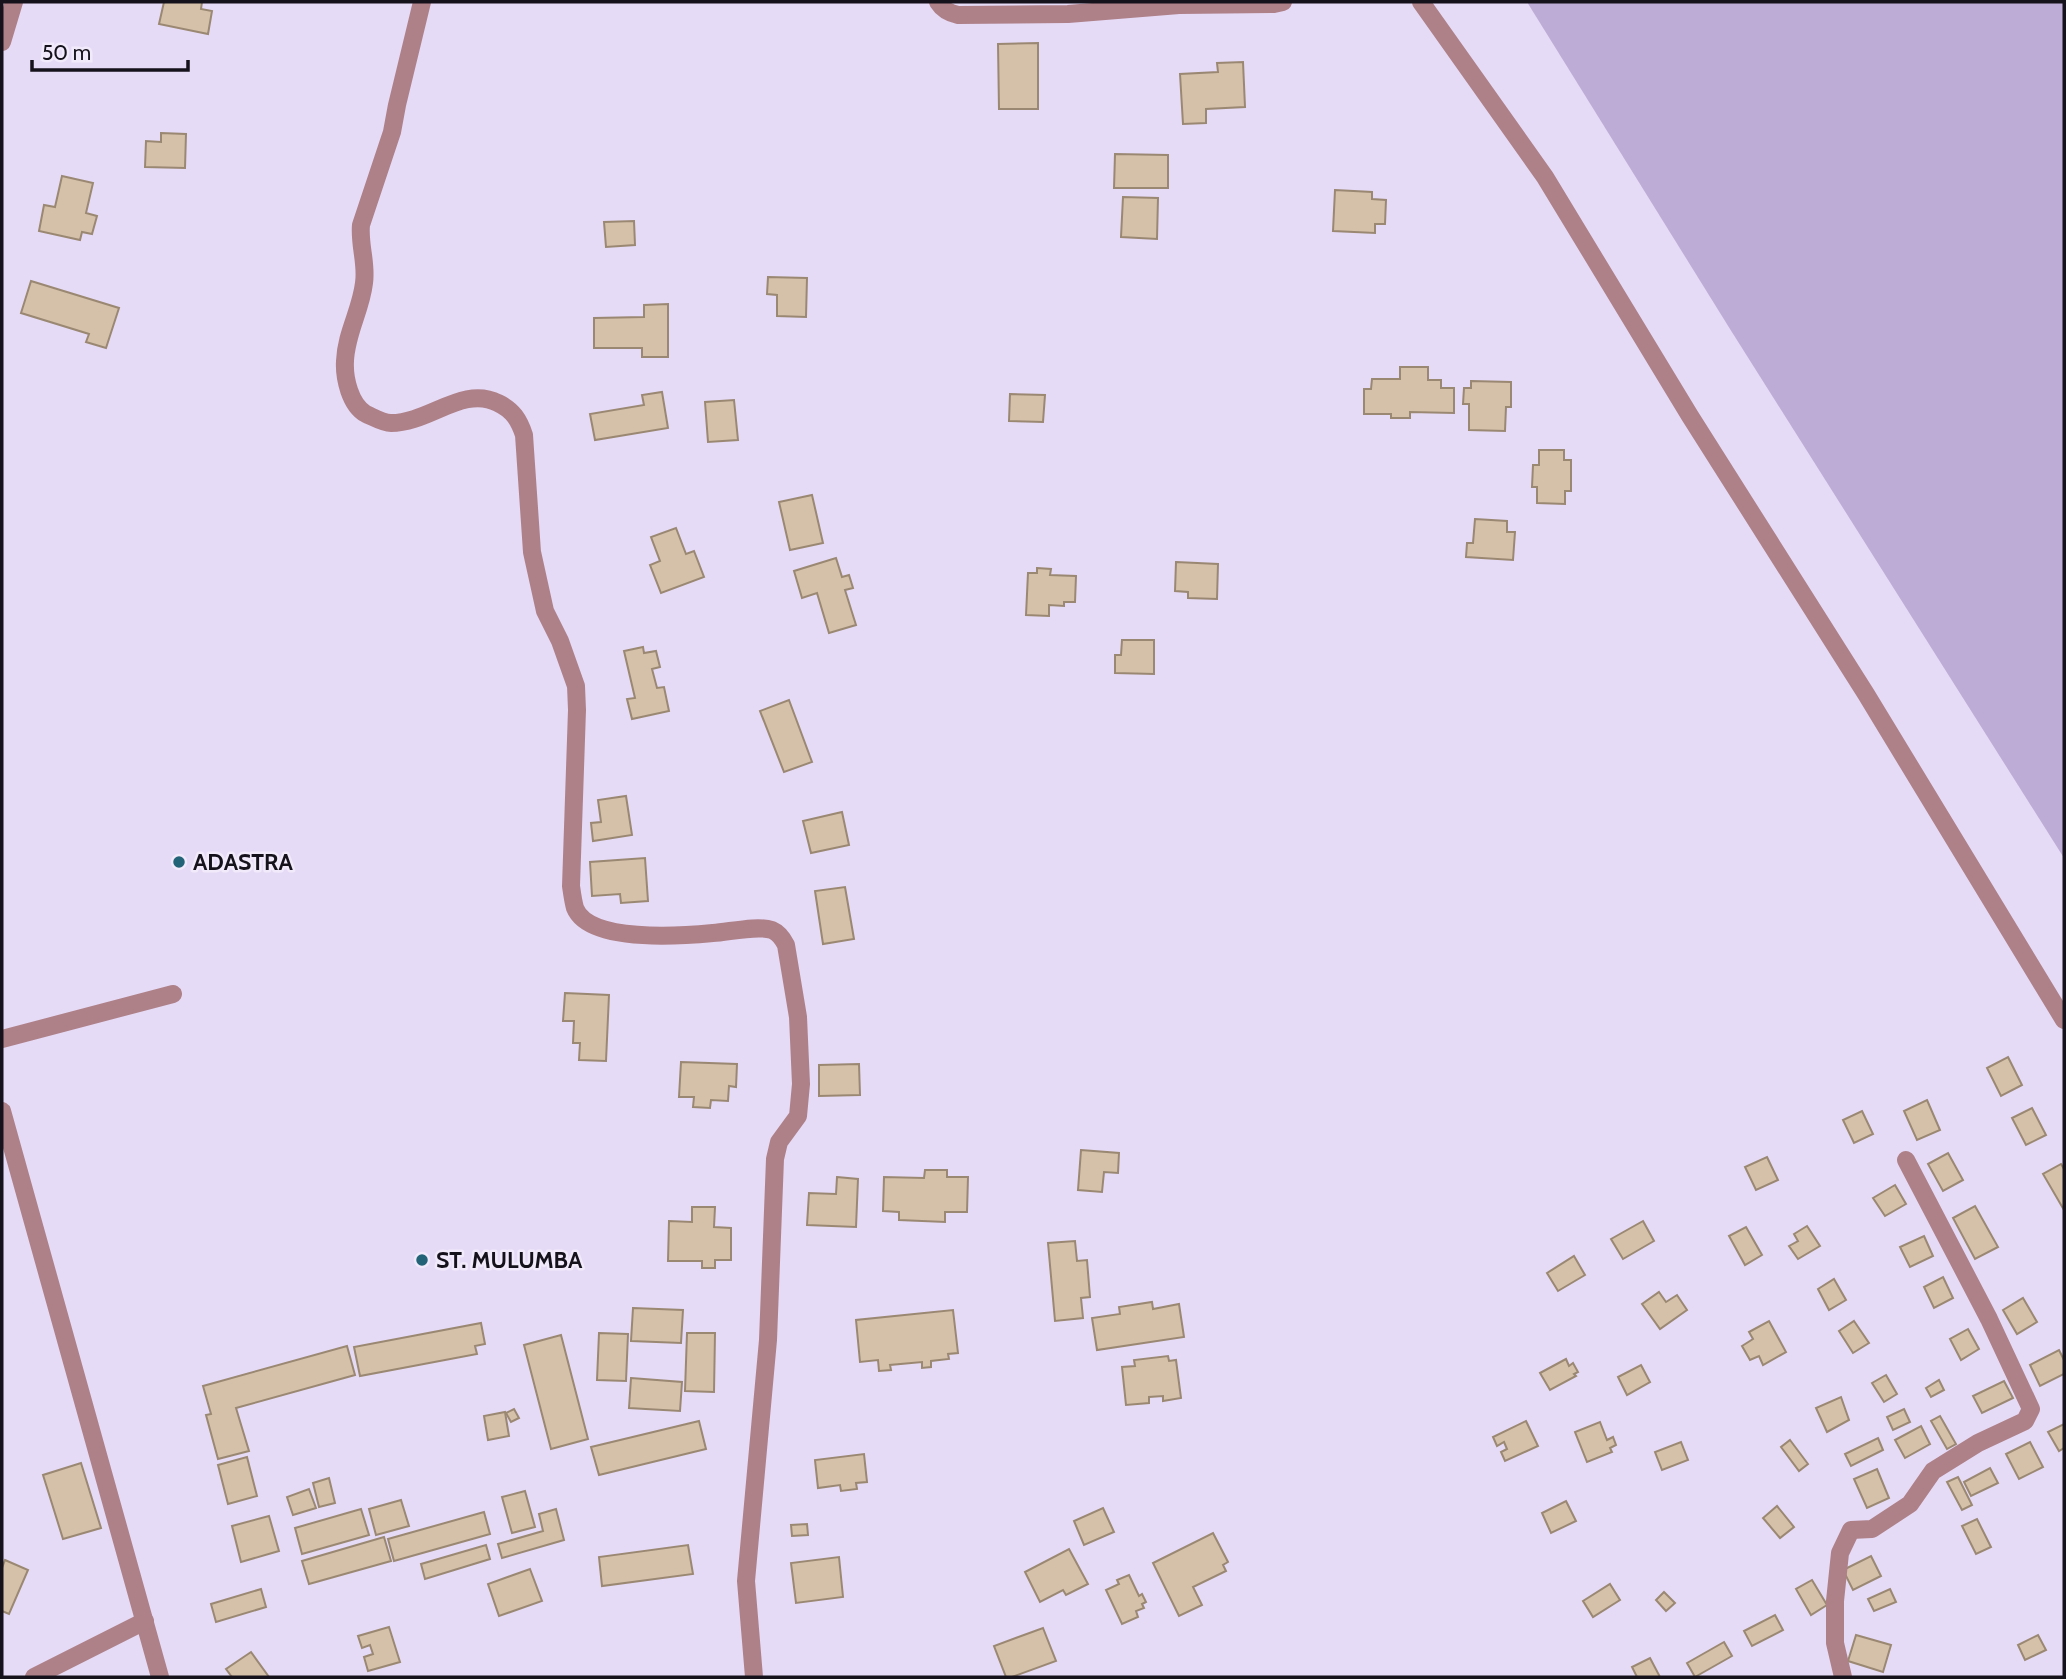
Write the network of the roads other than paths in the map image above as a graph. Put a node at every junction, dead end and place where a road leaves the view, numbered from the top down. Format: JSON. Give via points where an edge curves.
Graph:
{"nodes":[{"id":1,"x":14,"y":2,"type":"edge"},
{"id":2,"x":422,"y":2,"type":"edge"},
{"id":3,"x":938,"y":2,"type":"edge"},
{"id":4,"x":1283,"y":2,"type":"edge"},
{"id":5,"x":1421,"y":2,"type":"edge"},
{"id":6,"x":2,"y":42,"type":"edge"},
{"id":7,"x":173,"y":994,"type":"dead end"},
{"id":8,"x":2064,"y":1020,"type":"edge"},
{"id":9,"x":2,"y":1039,"type":"edge"},
{"id":10,"x":2,"y":1111,"type":"edge"},
{"id":11,"x":7,"y":1150,"type":"edge"},
{"id":12,"x":1906,"y":1160,"type":"dead end"},
{"id":13,"x":145,"y":1621,"type":"junction"},
{"id":14,"x":34,"y":1677,"type":"edge"},
{"id":15,"x":160,"y":1677,"type":"edge"},
{"id":16,"x":754,"y":1677,"type":"edge"},
{"id":17,"x":1843,"y":1677,"type":"edge"}],
"edges":[{"from":1,"to":6,"type":"street"},
{"from":2,"to":16,"type":"street","via":[[393,132],[361,225],[364,285],[348,335],[348,387],[363,412],[388,423],[412,420],[477,397],[508,407],[520,421],[532,552],[545,611],[576,686],[571,886],[575,909],[601,930],[645,936],[762,928],[774,930],[786,945],[802,1072],[798,1116],[779,1142],[775,1159],[768,1340],[746,1581]]},
{"from":3,"to":4,"type":"street","via":[[958,15]]},
{"from":5,"to":8,"type":"street","via":[[1545,177]]},
{"from":7,"to":9,"type":"street"},
{"from":10,"to":11,"type":"street"},
{"from":11,"to":13,"type":"street"},
{"from":12,"to":17,"type":"street","via":[[2032,1409],[2025,1420],[1933,1471],[1910,1504],[1872,1529],[1851,1530],[1840,1553],[1835,1601],[1835,1643]]},
{"from":13,"to":14,"type":"street"},
{"from":13,"to":15,"type":"street"}]}
